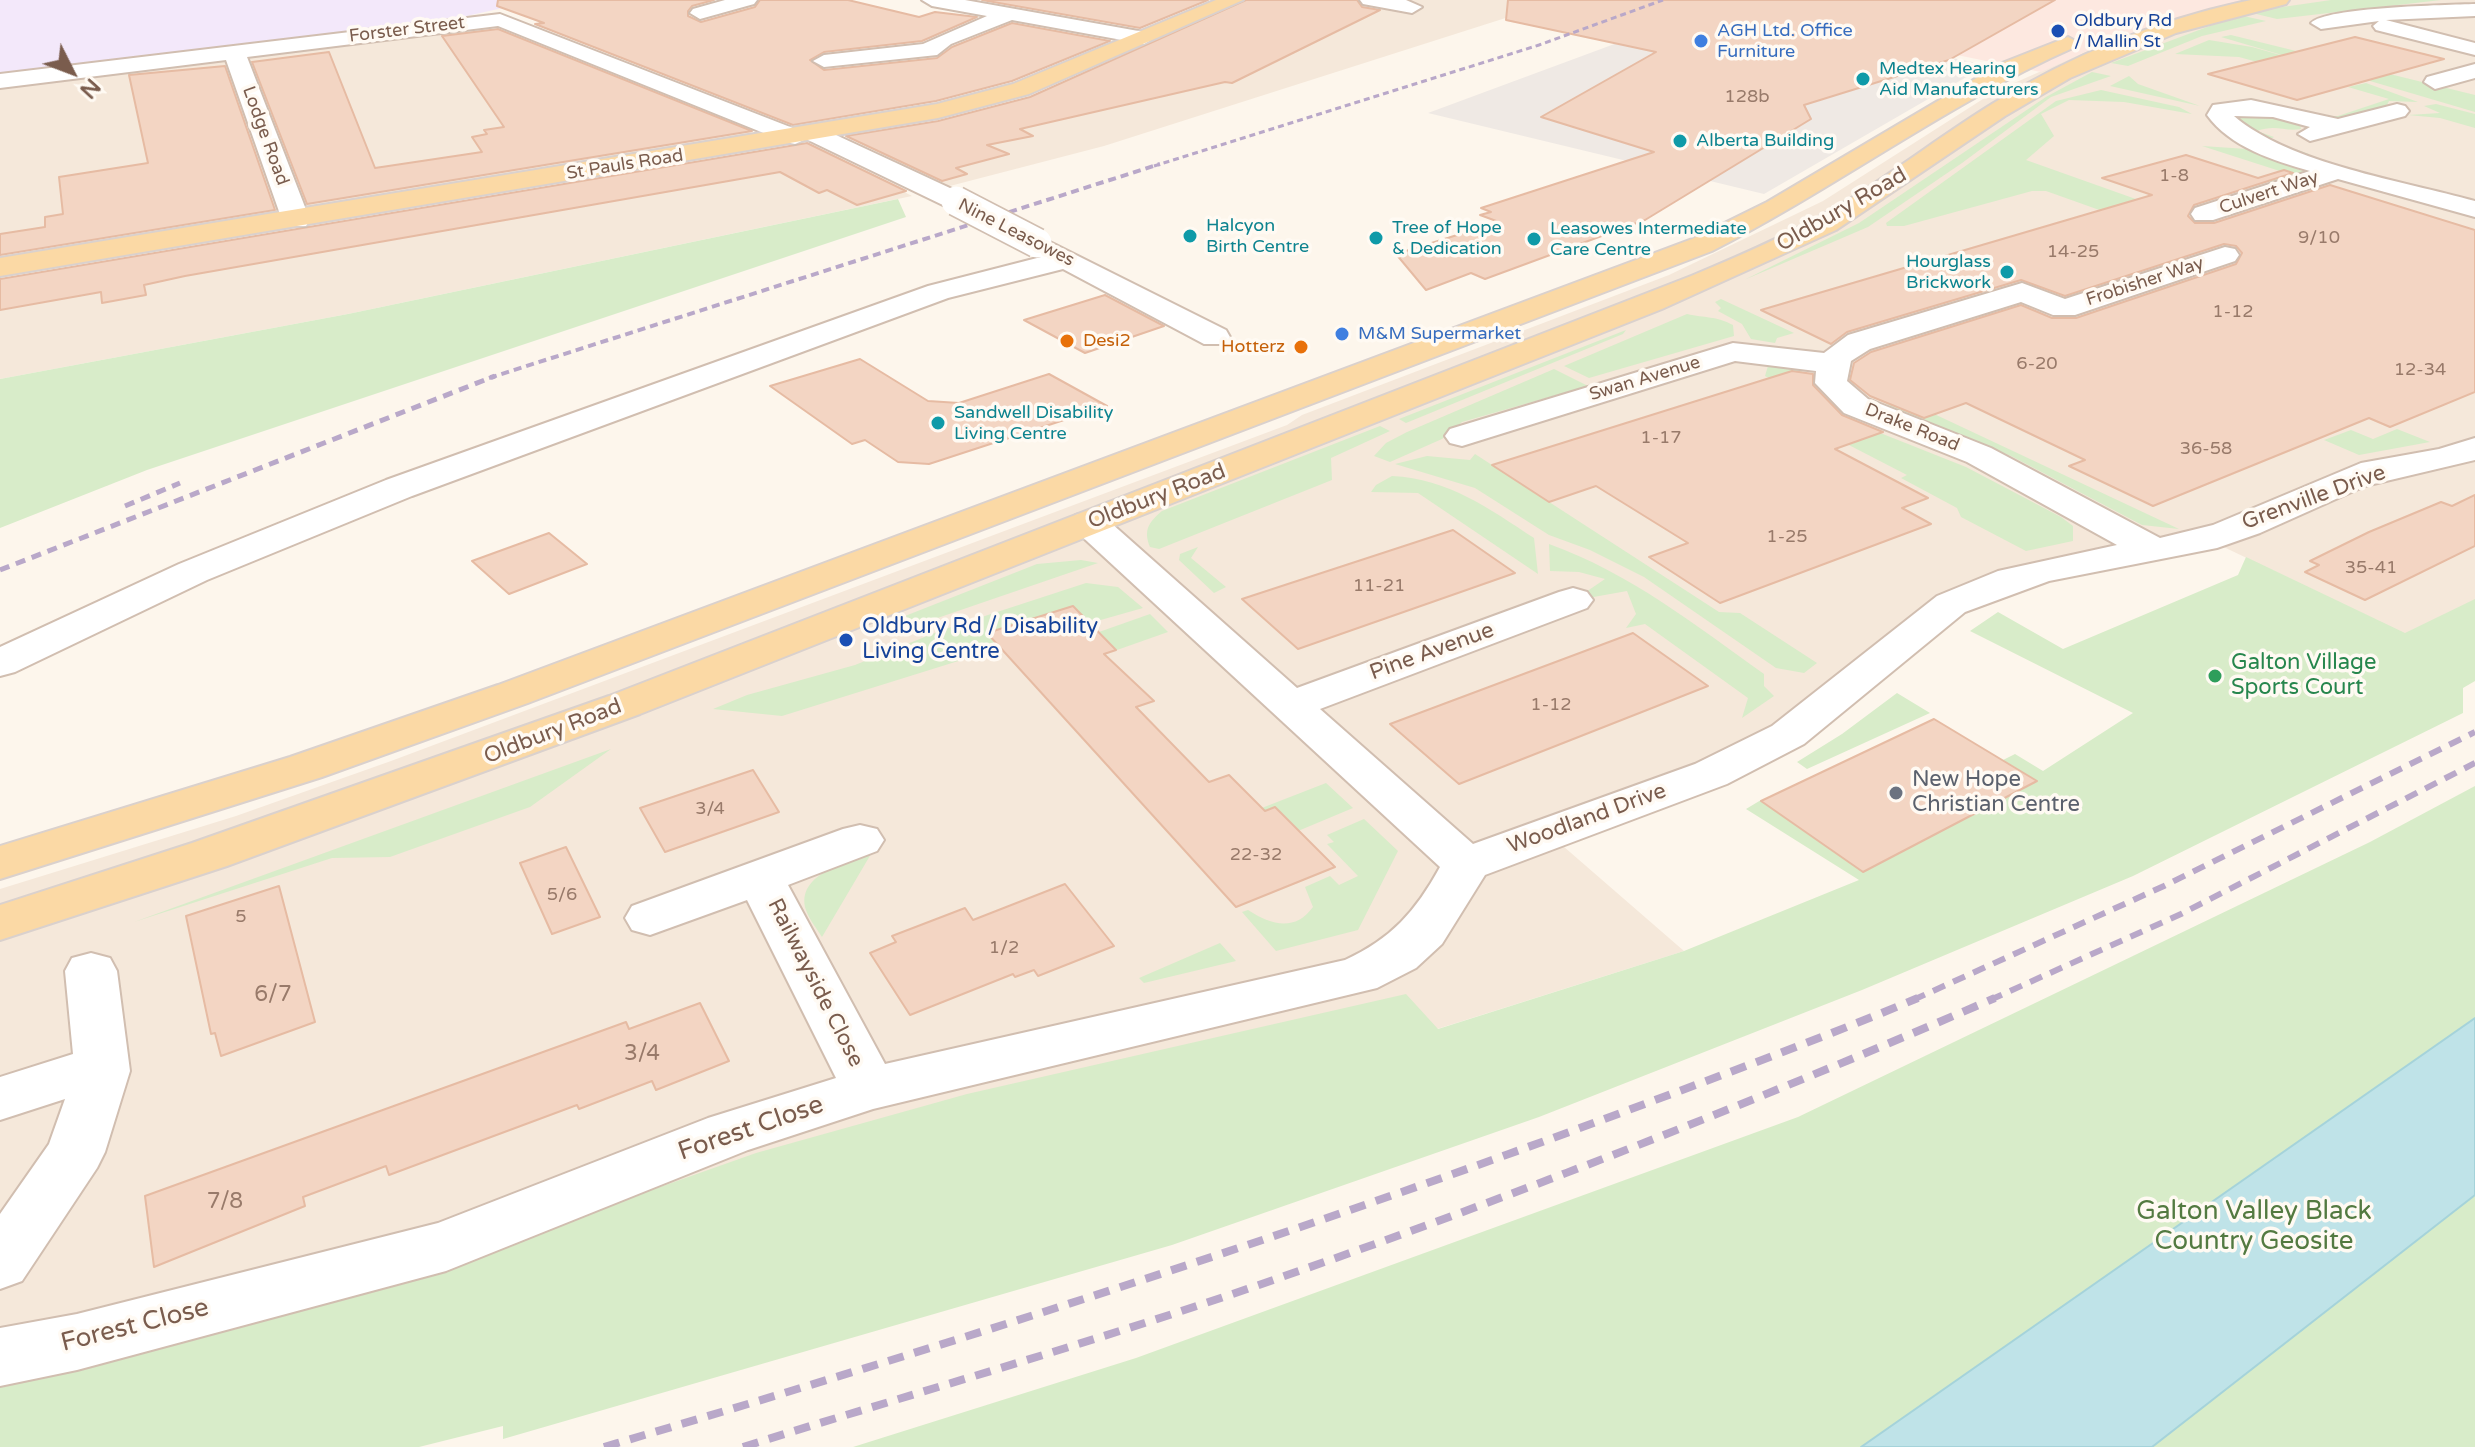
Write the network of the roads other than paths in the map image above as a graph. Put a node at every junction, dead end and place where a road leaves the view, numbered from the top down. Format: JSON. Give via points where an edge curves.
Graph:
{"nodes":[{"id":1,"x":747,"y":0,"type":"edge"},
{"id":2,"x":932,"y":0,"type":"edge"},
{"id":3,"x":1233,"y":0,"type":"edge"},
{"id":4,"x":1370,"y":0,"type":"edge"},
{"id":5,"x":2210,"y":0,"type":"edge"},
{"id":6,"x":2279,"y":0,"type":"edge"},
{"id":7,"x":1412,"y":8,"type":"edge"},
{"id":8,"x":2475,"y":10,"type":"edge"},
{"id":9,"x":700,"y":13,"type":"dead end"},
{"id":10,"x":1010,"y":14,"type":"junction"},
{"id":11,"x":2353,"y":18,"type":"junction"},
{"id":12,"x":2321,"y":23,"type":"dead end"},
{"id":13,"x":1144,"y":38,"type":"junction"},
{"id":14,"x":2475,"y":49,"type":"edge"},
{"id":15,"x":234,"y":51,"type":"junction"},
{"id":16,"x":824,"y":61,"type":"dead end"},
{"id":17,"x":2475,"y":71,"type":"edge"},
{"id":18,"x":0,"y":81,"type":"edge"},
{"id":19,"x":2435,"y":82,"type":"dead end"},
{"id":20,"x":2397,"y":111,"type":"dead end"},
{"id":21,"x":2339,"y":127,"type":"junction"},
{"id":22,"x":804,"y":136,"type":"junction"},
{"id":23,"x":2289,"y":140,"type":"dead end"},
{"id":24,"x":2334,"y":172,"type":"junction"},
{"id":25,"x":2475,"y":209,"type":"edge"},
{"id":26,"x":2204,"y":214,"type":"dead end"},
{"id":27,"x":296,"y":220,"type":"junction"},
{"id":28,"x":1052,"y":251,"type":"junction"},
{"id":29,"x":2225,"y":255,"type":"dead end"},
{"id":30,"x":0,"y":267,"type":"edge"},
{"id":31,"x":1215,"y":337,"type":"dead end"},
{"id":32,"x":1832,"y":364,"type":"junction"},
{"id":33,"x":1462,"y":436,"type":"dead end"},
{"id":34,"x":2475,"y":448,"type":"edge"},
{"id":35,"x":1089,"y":523,"type":"junction"},
{"id":36,"x":2152,"y":549,"type":"junction"},
{"id":37,"x":1573,"y":600,"type":"dead end"},
{"id":38,"x":0,"y":663,"type":"edge"},
{"id":39,"x":1290,"y":705,"type":"junction"},
{"id":40,"x":860,"y":840,"type":"dead end"},
{"id":41,"x":0,"y":863,"type":"edge"},
{"id":42,"x":1466,"y":864,"type":"junction"},
{"id":43,"x":760,"y":878,"type":"junction"},
{"id":44,"x":650,"y":918,"type":"dead end"},
{"id":45,"x":0,"y":923,"type":"edge"},
{"id":46,"x":91,"y":971,"type":"dead end"},
{"id":47,"x":102,"y":1065,"type":"junction"},
{"id":48,"x":870,"y":1089,"type":"junction"},
{"id":49,"x":0,"y":1099,"type":"edge"},
{"id":50,"x":0,"y":1263,"type":"edge"},
{"id":51,"x":0,"y":1357,"type":"edge"}],
"edges":[{"from":1,"to":9,"type":"street"},
{"from":2,"to":10,"type":"street"},
{"from":3,"to":13,"type":"main road","name":"St Pauls Road"},
{"from":4,"to":7,"type":"street"},
{"from":5,"to":41,"type":"main road","name":"Oldbury Road","via":[[2111,26],[2010,68],[1776,208],[1702,245],[513,694],[306,767]]},
{"from":6,"to":35,"type":"main road","name":"Oldbury Road","via":[[2192,22],[2079,67],[1999,110],[1848,211],[1761,257]]},
{"from":8,"to":11,"type":"street"},
{"from":10,"to":13,"type":"street"},
{"from":10,"to":16,"type":"street","via":[[917,54]]},
{"from":11,"to":12,"type":"street"},
{"from":11,"to":14,"type":"street"},
{"from":13,"to":22,"type":"main road","name":"St Pauls Road","via":[[984,101]]},
{"from":15,"to":18,"type":"street","name":"Forster Street"},
{"from":15,"to":22,"type":"street","name":"Forster Street","via":[[500,20]]},
{"from":15,"to":27,"type":"street","name":"Lodge Road"},
{"from":17,"to":19,"type":"street"},
{"from":20,"to":21,"type":"street"},
{"from":21,"to":23,"type":"street"},
{"from":21,"to":24,"type":"street","via":[[2251,107],[2221,110],[2219,115],[2267,149]]},
{"from":22,"to":27,"type":"main road","name":"St Pauls Road"},
{"from":22,"to":28,"type":"street","name":"Nine Leasowes","bridge":true,"via":[[956,201]]},
{"from":24,"to":25,"type":"street"},
{"from":24,"to":26,"type":"street","name":"Culvert Way"},
{"from":27,"to":30,"type":"main road","name":"St Pauls Road"},
{"from":28,"to":31,"type":"street","name":"Nine Leasowes"},
{"from":28,"to":38,"type":"street","via":[[399,488],[193,572]]},
{"from":29,"to":32,"type":"street","name":"Frobisher Way","via":[[2064,309],[2022,292],[1859,342],[1841,351]]},
{"from":32,"to":33,"type":"street","name":"Swan Avenue","via":[[1733,352]]},
{"from":32,"to":36,"type":"street","name":"Drake Road","via":[[1831,383],[1856,406],[1979,455]]},
{"from":34,"to":36,"type":"street","name":"Grenville Drive","via":[[2446,461],[2375,471],[2207,539]]},
{"from":35,"to":39,"type":"street"},
{"from":35,"to":45,"type":"main road","name":"Oldbury Road","via":[[534,740]]},
{"from":36,"to":42,"type":"street","name":"Woodland Drive","via":[[2027,572],[1980,589],[1915,631],[1788,735],[1711,774]]},
{"from":37,"to":39,"type":"street","name":"Pine Avenue"},
{"from":39,"to":42,"type":"street"},
{"from":40,"to":43,"type":"street","name":"Railwayside Close"},
{"from":42,"to":48,"type":"street","name":"Forest Close","via":[[1426,934],[1394,960],[1358,975]]},
{"from":43,"to":44,"type":"street","name":"Railwayside Close"},
{"from":43,"to":48,"type":"street","name":"Railwayside Close"},
{"from":46,"to":47,"type":"street"},
{"from":47,"to":49,"type":"street"},
{"from":47,"to":50,"type":"street","via":[[76,1152]]},
{"from":48,"to":51,"type":"street","name":"Forest Close","via":[[728,1134],[446,1246],[77,1342]]}]}
